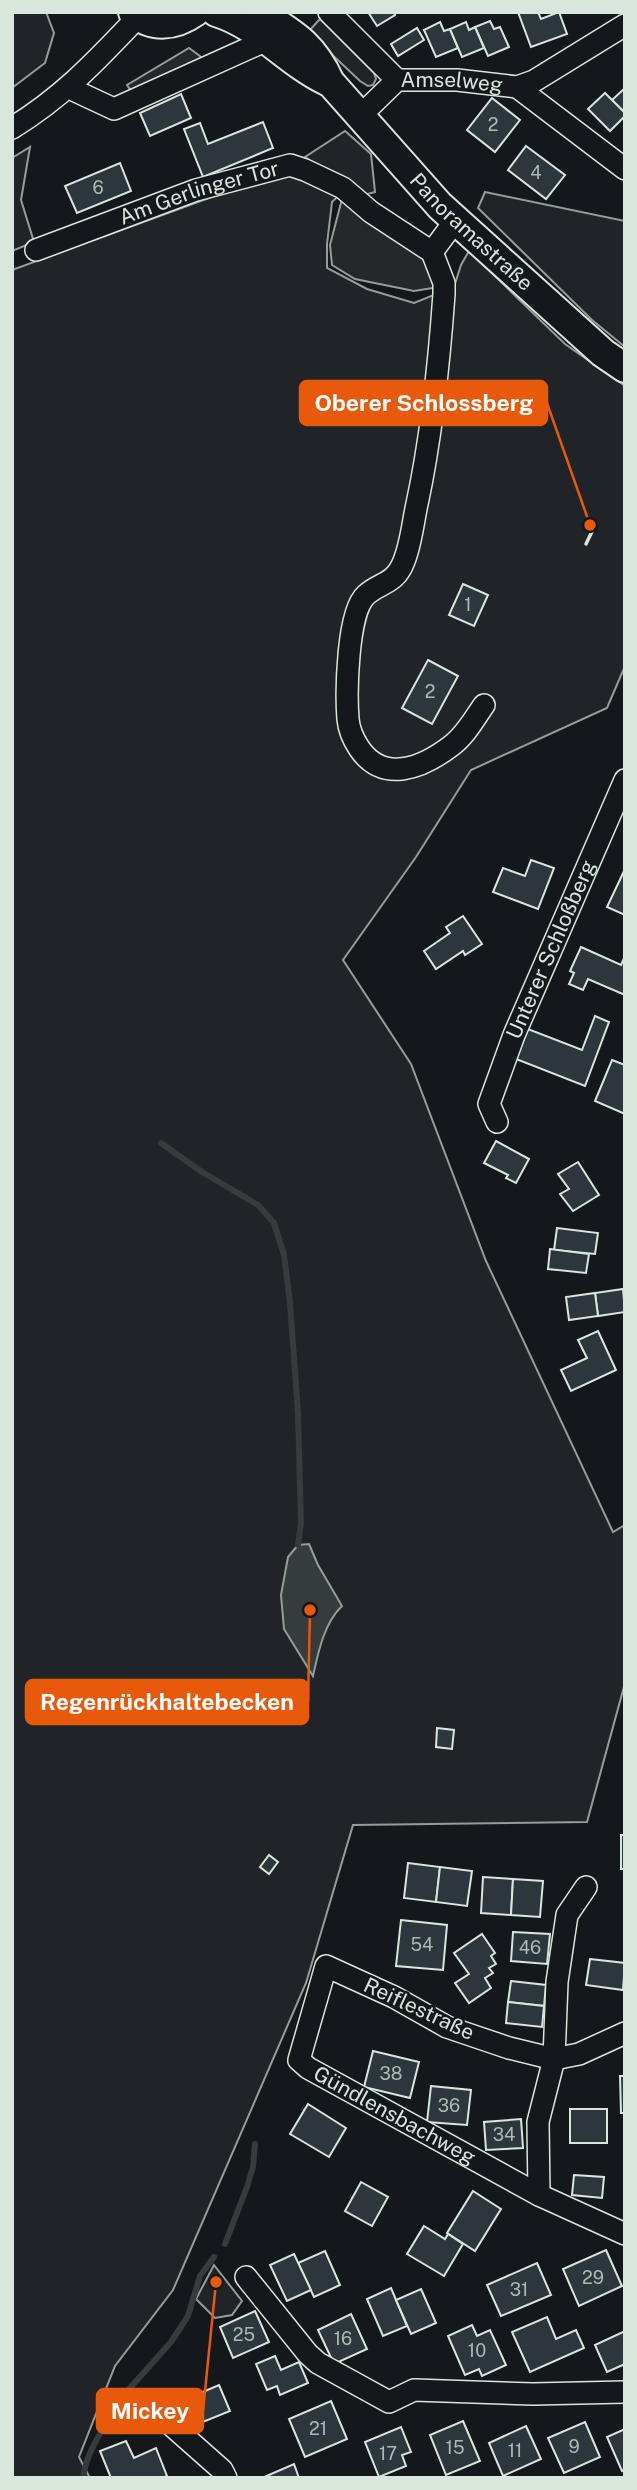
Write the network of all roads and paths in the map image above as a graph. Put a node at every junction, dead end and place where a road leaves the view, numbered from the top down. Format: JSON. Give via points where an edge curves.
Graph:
{"nodes":[{"id":1,"x":195,"y":12,"type":"edge"},
{"id":2,"x":216,"y":12,"type":"edge"},
{"id":3,"x":329,"y":12,"type":"edge"},
{"id":4,"x":136,"y":15,"type":"edge"},
{"id":5,"x":269,"y":22,"type":"edge"},
{"id":6,"x":625,"y":25,"type":"edge"},
{"id":7,"x":397,"y":80,"type":"junction"},
{"id":8,"x":517,"y":87,"type":"junction"},
{"id":9,"x":69,"y":88,"type":"junction"},
{"id":10,"x":361,"y":115,"type":"junction"},
{"id":11,"x":12,"y":128,"type":"edge"},
{"id":12,"x":625,"y":169,"type":"edge"},
{"id":13,"x":455,"y":221,"type":"junction"},
{"id":14,"x":36,"y":250,"type":"dead end"},
{"id":15,"x":432,"y":252,"type":"junction"},
{"id":16,"x":625,"y":368,"type":"edge"},
{"id":17,"x":484,"y":705,"type":"dead end"},
{"id":18,"x":625,"y":780,"type":"edge"},
{"id":19,"x":497,"y":1122,"type":"dead end"},
{"id":20,"x":586,"y":1886,"type":"dead end"},
{"id":21,"x":326,"y":1966,"type":"joint"},
{"id":22,"x":625,"y":2033,"type":"edge"},
{"id":23,"x":554,"y":2059,"type":"junction"},
{"id":24,"x":540,"y":2195,"type":"junction"},
{"id":25,"x":625,"y":2234,"type":"edge"},
{"id":26,"x":246,"y":2277,"type":"dead end"},
{"id":27,"x":625,"y":2392,"type":"edge"},
{"id":28,"x":170,"y":2424,"type":"dead end"},
{"id":29,"x":226,"y":2478,"type":"edge"}],
"edges":[{"from":1,"to":4,"type":"main road","via":[[167,24]]},
{"from":2,"to":5,"type":"main road","name":"Panoramastraße"},
{"from":3,"to":7,"type":"street"},
{"from":4,"to":9,"type":"street","via":[[118,41]]},
{"from":5,"to":9,"type":"street","via":[[114,109]]},
{"from":5,"to":10,"type":"main road","name":"Panoramastraße","via":[[306,69],[330,82]]},
{"from":6,"to":8,"type":"street","name":"Amselweg"},
{"from":7,"to":8,"type":"street","name":"Amselweg"},
{"from":7,"to":10,"type":"street","name":"Amselweg"},
{"from":8,"to":12,"type":"street"},
{"from":9,"to":11,"type":"street"},
{"from":10,"to":13,"type":"main road","name":"Panoramastraße"},
{"from":13,"to":15,"type":"street"},
{"from":13,"to":16,"type":"main road","name":"Panoramastraße"},
{"from":14,"to":15,"type":"street","name":"Am Gerlinger Tor","via":[[196,190],[290,166],[343,188]]},
{"from":15,"to":17,"type":"street","via":[[444,294],[427,455],[404,562],[391,581],[367,594],[353,619],[348,722],[352,739],[367,760],[387,770],[408,768],[453,745]]},
{"from":18,"to":19,"type":"street","name":"Unterer Schloßberg","via":[[514,1035],[489,1104]]},
{"from":20,"to":23,"type":"street","via":[[567,1915],[557,1982]]},
{"from":21,"to":23,"type":"street","name":"Reiflestraße","via":[[447,2026]]},
{"from":21,"to":24,"type":"street","name":"Gündlensbachweg","via":[[299,2060]]},
{"from":22,"to":23,"type":"street","name":"Reiflestraße","via":[[579,2054]]},
{"from":23,"to":24,"type":"street","via":[[538,2122]]},
{"from":24,"to":25,"type":"street"},
{"from":26,"to":27,"type":"street","via":[[318,2363],[389,2402],[414,2390]]},
{"from":28,"to":29,"type":"street"}]}
